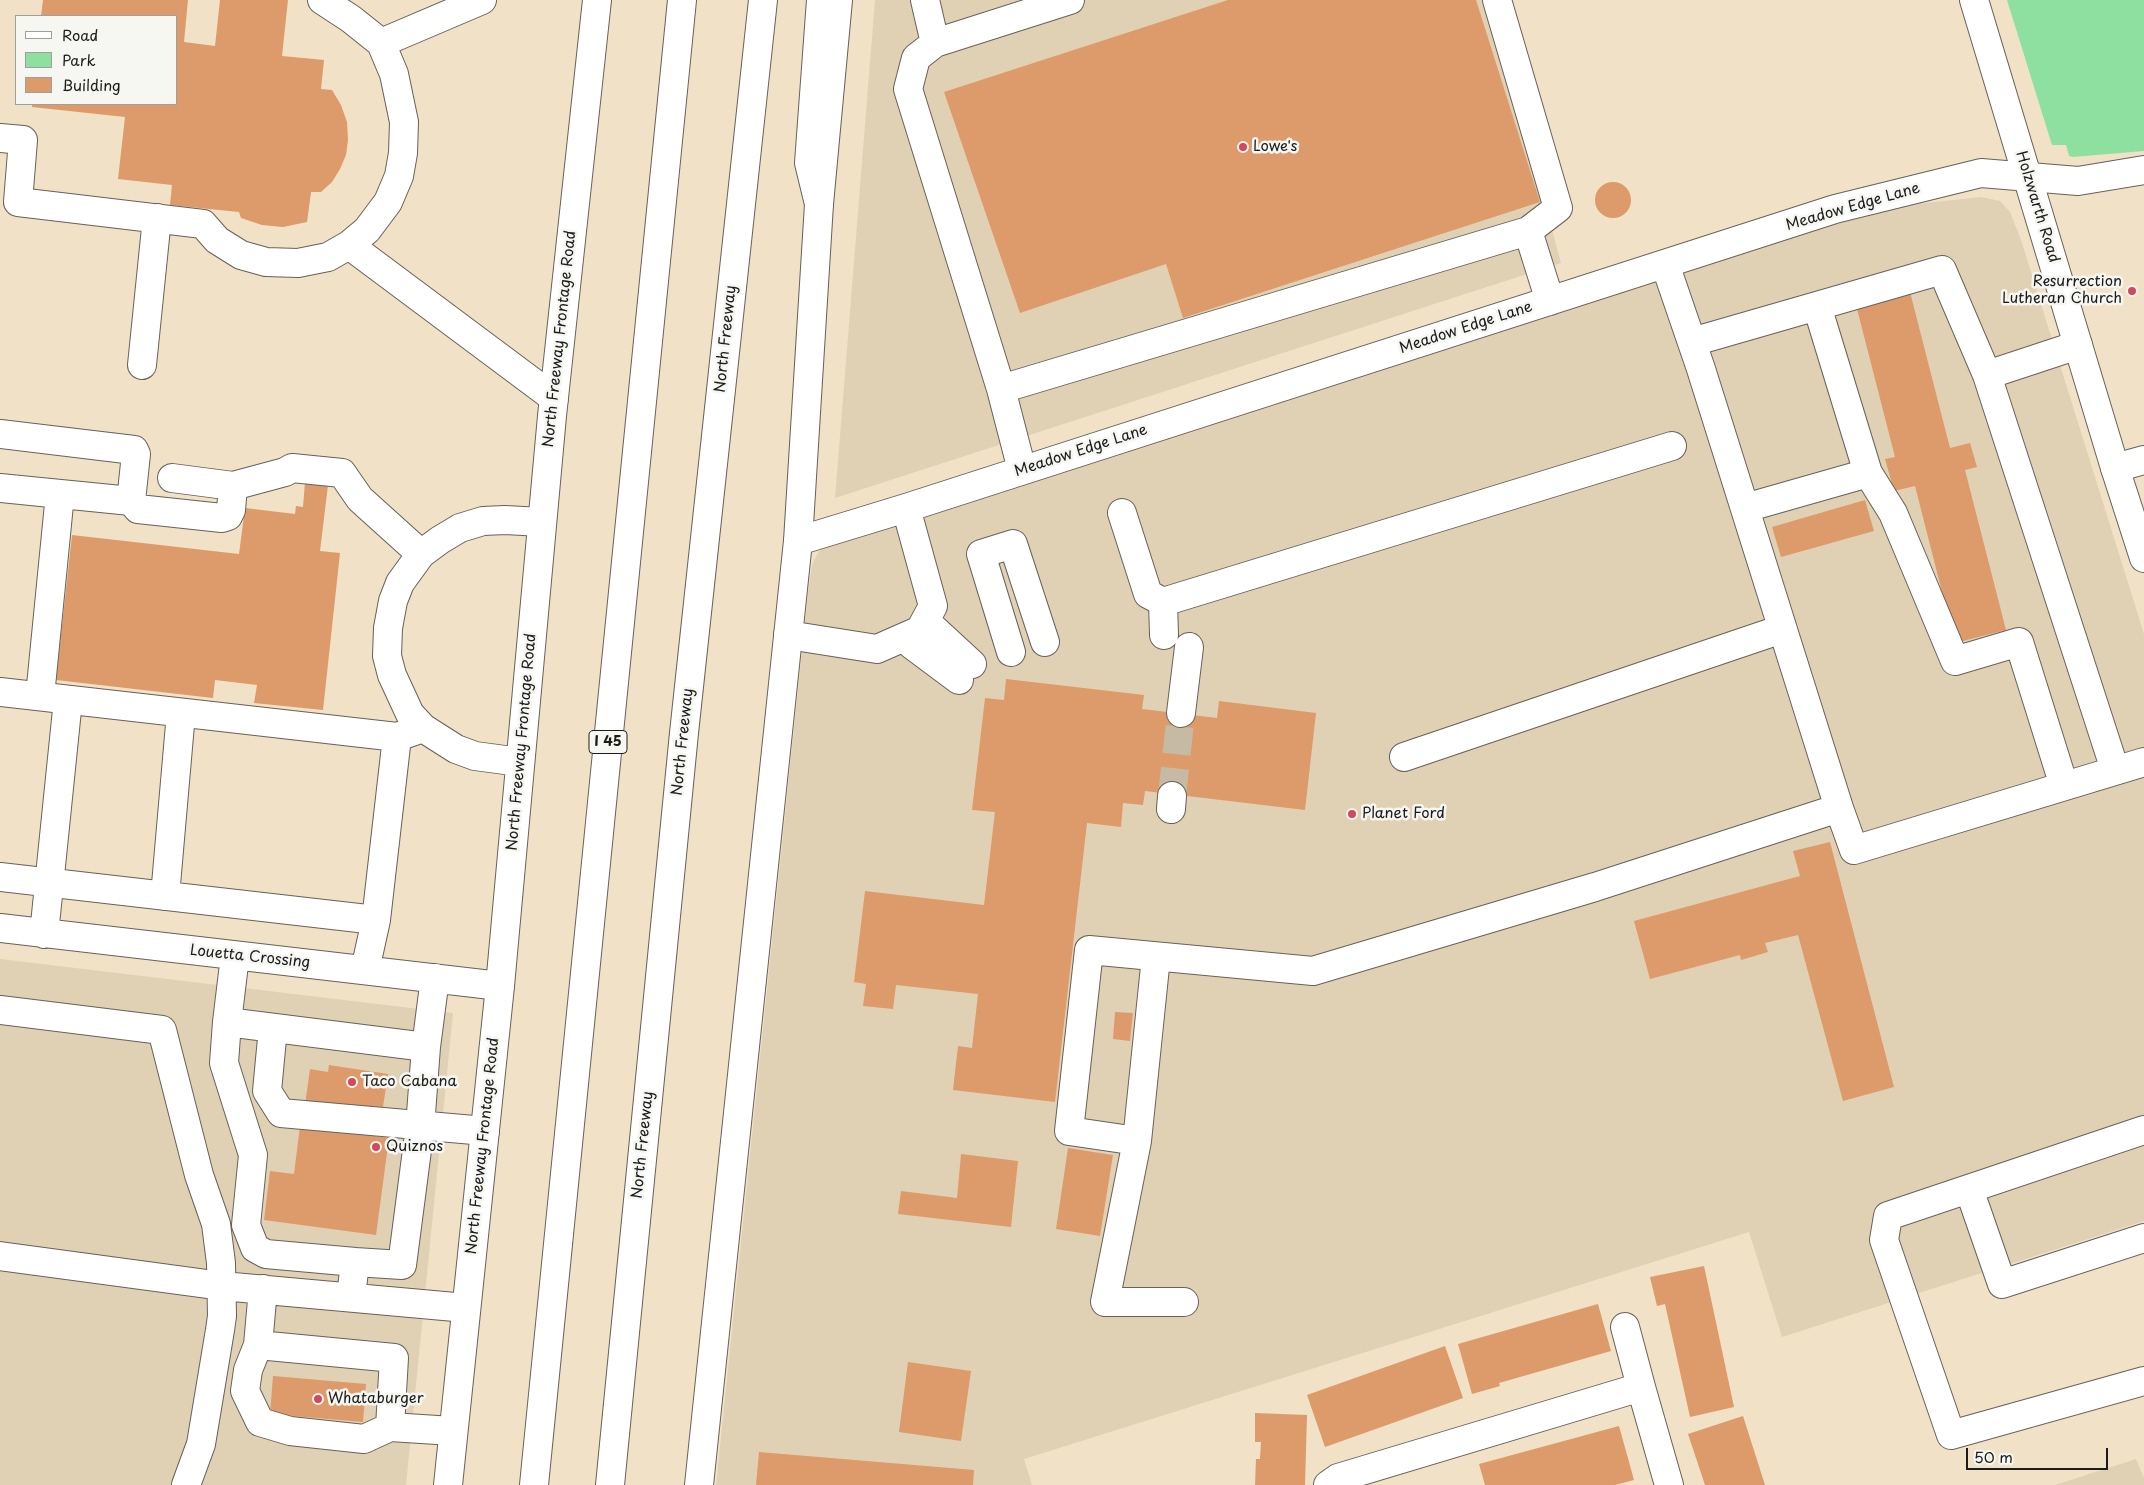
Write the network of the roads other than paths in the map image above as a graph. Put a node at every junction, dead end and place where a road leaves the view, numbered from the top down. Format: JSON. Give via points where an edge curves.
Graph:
{"nodes":[{"id":1,"x":322,"y":0,"type":"edge"},
{"id":2,"x":482,"y":0,"type":"edge"},
{"id":3,"x":597,"y":0,"type":"edge"},
{"id":4,"x":682,"y":0,"type":"edge"},
{"id":5,"x":763,"y":0,"type":"edge"},
{"id":6,"x":821,"y":0,"type":"edge"},
{"id":7,"x":838,"y":0,"type":"edge"},
{"id":8,"x":925,"y":0,"type":"edge"},
{"id":9,"x":1070,"y":0,"type":"edge"},
{"id":10,"x":1497,"y":0,"type":"edge"},
{"id":11,"x":1974,"y":0,"type":"edge"},
{"id":12,"x":380,"y":43,"type":"junction"},
{"id":13,"x":935,"y":44,"type":"junction"},
{"id":14,"x":0,"y":138,"type":"edge"},
{"id":15,"x":2144,"y":170,"type":"edge"},
{"id":16,"x":2028,"y":177,"type":"junction"},
{"id":17,"x":819,"y":204,"type":"junction"},
{"id":18,"x":157,"y":218,"type":"junction"},
{"id":19,"x":1528,"y":231,"type":"junction"},
{"id":20,"x":349,"y":245,"type":"junction"},
{"id":21,"x":1665,"y":264,"type":"junction"},
{"id":22,"x":1550,"y":301,"type":"junction"},
{"id":23,"x":1817,"y":306,"type":"junction"},
{"id":24,"x":1692,"y":342,"type":"junction"},
{"id":25,"x":2078,"y":345,"type":"junction"},
{"id":26,"x":142,"y":365,"type":"dead end"},
{"id":27,"x":1987,"y":375,"type":"junction"},
{"id":28,"x":1001,"y":389,"type":"junction"},
{"id":29,"x":554,"y":398,"type":"junction"},
{"id":30,"x":0,"y":434,"type":"edge"},
{"id":31,"x":1672,"y":446,"type":"dead end"},
{"id":32,"x":2144,"y":460,"type":"edge"},
{"id":33,"x":2115,"y":468,"type":"junction"},
{"id":34,"x":1022,"y":470,"type":"junction"},
{"id":35,"x":1868,"y":474,"type":"junction"},
{"id":36,"x":172,"y":478,"type":"dead end"},
{"id":37,"x":233,"y":486,"type":"junction"},
{"id":38,"x":0,"y":488,"type":"edge"},
{"id":39,"x":60,"y":494,"type":"junction"},
{"id":40,"x":131,"y":502,"type":"junction"},
{"id":41,"x":906,"y":508,"type":"junction"},
{"id":42,"x":1745,"y":508,"type":"junction"},
{"id":43,"x":1122,"y":513,"type":"dead end"},
{"id":44,"x":542,"y":522,"type":"junction"},
{"id":45,"x":798,"y":541,"type":"junction"},
{"id":46,"x":421,"y":554,"type":"junction"},
{"id":47,"x":2144,"y":558,"type":"edge"},
{"id":48,"x":1162,"y":602,"type":"junction"},
{"id":49,"x":1782,"y":629,"type":"junction"},
{"id":50,"x":918,"y":631,"type":"junction"},
{"id":51,"x":788,"y":635,"type":"junction"},
{"id":52,"x":1164,"y":635,"type":"dead end"},
{"id":53,"x":1045,"y":642,"type":"dead end"},
{"id":54,"x":1189,"y":647,"type":"dead end"},
{"id":55,"x":1011,"y":652,"type":"dead end"},
{"id":56,"x":965,"y":672,"type":"dead end"},
{"id":57,"x":0,"y":692,"type":"edge"},
{"id":58,"x":40,"y":696,"type":"junction"},
{"id":59,"x":68,"y":700,"type":"junction"},
{"id":60,"x":181,"y":713,"type":"junction"},
{"id":61,"x":1181,"y":713,"type":"tunnel mouth"},
{"id":62,"x":423,"y":728,"type":"junction"},
{"id":63,"x":396,"y":737,"type":"junction"},
{"id":64,"x":1404,"y":757,"type":"dead end"},
{"id":65,"x":520,"y":762,"type":"junction"},
{"id":66,"x":2144,"y":762,"type":"edge"},
{"id":67,"x":2115,"y":770,"type":"junction"},
{"id":68,"x":2064,"y":786,"type":"junction"},
{"id":69,"x":1838,"y":808,"type":"junction"},
{"id":70,"x":0,"y":877,"type":"edge"},
{"id":71,"x":49,"y":883,"type":"junction"},
{"id":72,"x":165,"y":896,"type":"junction"},
{"id":73,"x":376,"y":920,"type":"junction"},
{"id":74,"x":0,"y":928,"type":"edge"},
{"id":75,"x":44,"y":934,"type":"junction"},
{"id":76,"x":234,"y":956,"type":"junction"},
{"id":77,"x":1156,"y":957,"type":"junction"},
{"id":78,"x":365,"y":970,"type":"junction"},
{"id":79,"x":435,"y":978,"type":"junction"},
{"id":80,"x":500,"y":986,"type":"junction"},
{"id":81,"x":0,"y":1010,"type":"edge"},
{"id":82,"x":227,"y":1022,"type":"junction"},
{"id":83,"x":273,"y":1028,"type":"junction"},
{"id":84,"x":426,"y":1047,"type":"junction"},
{"id":85,"x":420,"y":1127,"type":"junction"},
{"id":86,"x":2144,"y":1130,"type":"edge"},
{"id":87,"x":485,"y":1131,"type":"junction"},
{"id":88,"x":1137,"y":1140,"type":"junction"},
{"id":89,"x":1969,"y":1189,"type":"junction"},
{"id":90,"x":216,"y":1224,"type":"junction"},
{"id":91,"x":246,"y":1225,"type":"junction"},
{"id":92,"x":2144,"y":1238,"type":"edge"},
{"id":93,"x":0,"y":1256,"type":"edge"},
{"id":94,"x":355,"y":1262,"type":"junction"},
{"id":95,"x":222,"y":1286,"type":"junction"},
{"id":96,"x":263,"y":1289,"type":"junction"},
{"id":97,"x":351,"y":1298,"type":"junction"},
{"id":98,"x":1184,"y":1302,"type":"dead end"},
{"id":99,"x":466,"y":1308,"type":"junction"},
{"id":100,"x":1625,"y":1327,"type":"dead end"},
{"id":101,"x":258,"y":1345,"type":"junction"},
{"id":102,"x":2144,"y":1381,"type":"edge"},
{"id":103,"x":1641,"y":1386,"type":"junction"},
{"id":104,"x":390,"y":1427,"type":"junction"},
{"id":105,"x":454,"y":1431,"type":"junction"},
{"id":106,"x":195,"y":1482,"type":"edge"},
{"id":107,"x":448,"y":1485,"type":"edge"},
{"id":108,"x":534,"y":1485,"type":"edge"},
{"id":109,"x":610,"y":1485,"type":"edge"},
{"id":110,"x":699,"y":1485,"type":"edge"},
{"id":111,"x":1328,"y":1485,"type":"edge"},
{"id":112,"x":1669,"y":1485,"type":"edge"}],
"edges":[{"from":1,"to":12,"type":"main road","via":[[351,18]]},
{"from":2,"to":12,"type":"main road"},
{"from":3,"to":29,"type":"main road","name":"North Freeway Frontage Road"},
{"from":4,"to":108,"type":"main road","number":"I 45"},
{"from":5,"to":109,"type":"main road","name":"North Freeway","via":[[684,733]]},
{"from":6,"to":17,"type":"main road","via":[[809,163]]},
{"from":7,"to":17,"type":"main road"},
{"from":8,"to":13,"type":"main road"},
{"from":9,"to":13,"type":"main road"},
{"from":10,"to":19,"type":"main road","via":[[1558,208]]},
{"from":11,"to":16,"type":"main road","name":"Holzwarth Road"},
{"from":12,"to":20,"type":"main road","via":[[394,74],[402,112],[403,153],[399,176],[388,202],[367,230]]},
{"from":13,"to":28,"type":"main road","via":[[916,58],[908,88]]},
{"from":14,"to":18,"type":"main road","via":[[23,140],[18,202]]},
{"from":15,"to":16,"type":"main road","name":"Meadow Edge Lane","via":[[2078,180]]},
{"from":16,"to":21,"type":"main road","name":"Meadow Edge Lane","via":[[1981,173],[1835,210]]},
{"from":16,"to":25,"type":"main road","name":"Holzwarth Road"},
{"from":17,"to":45,"type":"main road"},
{"from":18,"to":20,"type":"main road","via":[[203,224],[218,240],[241,255],[266,262],[298,263],[328,257]]},
{"from":18,"to":26,"type":"main road"},
{"from":19,"to":22,"type":"main road"},
{"from":19,"to":28,"type":"main road"},
{"from":20,"to":29,"type":"main road"},
{"from":21,"to":22,"type":"main road","name":"Meadow Edge Lane"},
{"from":21,"to":24,"type":"main road"},
{"from":22,"to":34,"type":"main road","name":"Meadow Edge Lane"},
{"from":23,"to":24,"type":"main road"},
{"from":23,"to":27,"type":"main road","via":[[1942,270]]},
{"from":23,"to":35,"type":"main road"},
{"from":24,"to":42,"type":"main road"},
{"from":25,"to":27,"type":"main road"},
{"from":25,"to":33,"type":"main road","name":"Holzwarth Road"},
{"from":27,"to":67,"type":"main road"},
{"from":28,"to":34,"type":"main road"},
{"from":29,"to":44,"type":"main road","name":"North Freeway Frontage Road"},
{"from":30,"to":40,"type":"main road","via":[[134,450]]},
{"from":31,"to":48,"type":"main road"},
{"from":32,"to":33,"type":"main road"},
{"from":33,"to":47,"type":"main road","name":"Holzwarth Road"},
{"from":34,"to":41,"type":"main road","name":"Meadow Edge Lane"},
{"from":35,"to":42,"type":"main road"},
{"from":35,"to":68,"type":"main road","via":[[1893,513],[1955,661],[2019,642]]},
{"from":36,"to":37,"type":"main road"},
{"from":37,"to":40,"type":"main road","via":[[231,510],[222,518],[138,509]]},
{"from":37,"to":46,"type":"main road","via":[[292,468],[342,474],[360,499]]},
{"from":38,"to":39,"type":"main road"},
{"from":39,"to":40,"type":"main road"},
{"from":39,"to":58,"type":"main road"},
{"from":41,"to":45,"type":"main road","name":"Meadow Edge Lane"},
{"from":41,"to":50,"type":"main road","via":[[933,606]]},
{"from":42,"to":49,"type":"main road"},
{"from":43,"to":48,"type":"main road","via":[[1148,594]]},
{"from":44,"to":46,"type":"main road","via":[[483,521],[460,528]]},
{"from":44,"to":65,"type":"main road","name":"North Freeway Frontage Road"},
{"from":45,"to":51,"type":"main road"},
{"from":46,"to":62,"type":"main road","via":[[400,583],[392,601],[387,656],[401,697]]},
{"from":48,"to":52,"type":"main road"},
{"from":49,"to":64,"type":"main road"},
{"from":49,"to":69,"type":"main road"},
{"from":50,"to":51,"type":"main road","via":[[877,649]]},
{"from":50,"to":56,"type":"main road","via":[[912,645]]},
{"from":51,"to":110,"type":"main road"},
{"from":53,"to":55,"type":"main road","via":[[1013,544],[981,554]]},
{"from":54,"to":61,"type":"main road"},
{"from":57,"to":58,"type":"main road"},
{"from":58,"to":59,"type":"main road"},
{"from":59,"to":60,"type":"main road"},
{"from":59,"to":71,"type":"main road"},
{"from":60,"to":63,"type":"main road"},
{"from":60,"to":72,"type":"main road"},
{"from":62,"to":63,"type":"main road"},
{"from":62,"to":65,"type":"main road","via":[[456,749],[475,756]]},
{"from":63,"to":73,"type":"main road"},
{"from":65,"to":80,"type":"main road","name":"North Freeway Frontage Road"},
{"from":66,"to":67,"type":"main road"},
{"from":67,"to":68,"type":"main road"},
{"from":68,"to":69,"type":"main road","via":[[1854,850]]},
{"from":69,"to":77,"type":"main road","via":[[1595,887],[1312,971]]},
{"from":70,"to":71,"type":"main road"},
{"from":71,"to":72,"type":"main road"},
{"from":71,"to":75,"type":"main road"},
{"from":72,"to":73,"type":"main road"},
{"from":73,"to":78,"type":"main road"},
{"from":74,"to":75,"type":"main road","name":"Louetta Crossing"},
{"from":75,"to":76,"type":"main road","name":"Louetta Crossing"},
{"from":76,"to":78,"type":"main road","name":"Louetta Crossing"},
{"from":76,"to":82,"type":"main road"},
{"from":77,"to":88,"type":"main road"},
{"from":77,"to":88,"type":"main road","via":[[1089,950],[1068,1131]]},
{"from":78,"to":79,"type":"main road","name":"Louetta Crossing"},
{"from":79,"to":80,"type":"main road","name":"Louetta Crossing"},
{"from":79,"to":84,"type":"main road"},
{"from":80,"to":87,"type":"main road","name":"North Freeway Frontage Road"},
{"from":81,"to":90,"type":"main road","via":[[162,1030],[199,1175]]},
{"from":82,"to":83,"type":"main road"},
{"from":82,"to":91,"type":"main road","via":[[224,1063],[253,1155]]},
{"from":83,"to":84,"type":"main road"},
{"from":83,"to":85,"type":"main road","via":[[267,1090],[281,1113]]},
{"from":84,"to":85,"type":"main road"},
{"from":85,"to":87,"type":"main road"},
{"from":85,"to":94,"type":"main road","via":[[402,1265]]},
{"from":86,"to":89,"type":"main road"},
{"from":87,"to":99,"type":"main road","name":"North Freeway Frontage Road"},
{"from":88,"to":98,"type":"main road","via":[[1105,1302]]},
{"from":89,"to":92,"type":"main road","via":[[2002,1284]]},
{"from":89,"to":102,"type":"main road","via":[[1888,1216],[1884,1240],[1951,1435]]},
{"from":90,"to":91,"type":"main road"},
{"from":90,"to":95,"type":"main road"},
{"from":91,"to":94,"type":"main road","via":[[255,1248],[266,1254]]},
{"from":93,"to":95,"type":"main road"},
{"from":94,"to":97,"type":"main road"},
{"from":95,"to":96,"type":"main road"},
{"from":95,"to":106,"type":"main road","via":[[222,1316]]},
{"from":96,"to":97,"type":"main road"},
{"from":96,"to":101,"type":"main road"},
{"from":97,"to":99,"type":"main road"},
{"from":99,"to":105,"type":"main road","name":"North Freeway Frontage Road"},
{"from":100,"to":103,"type":"main road"},
{"from":101,"to":104,"type":"main road","via":[[394,1358]]},
{"from":101,"to":104,"type":"main road","via":[[248,1370],[245,1392],[260,1422],[290,1431],[364,1440]]},
{"from":103,"to":111,"type":"main road","via":[[1338,1478]]},
{"from":103,"to":112,"type":"main road"},
{"from":104,"to":105,"type":"main road"},
{"from":105,"to":107,"type":"main road","name":"North Freeway Frontage Road"}]}
